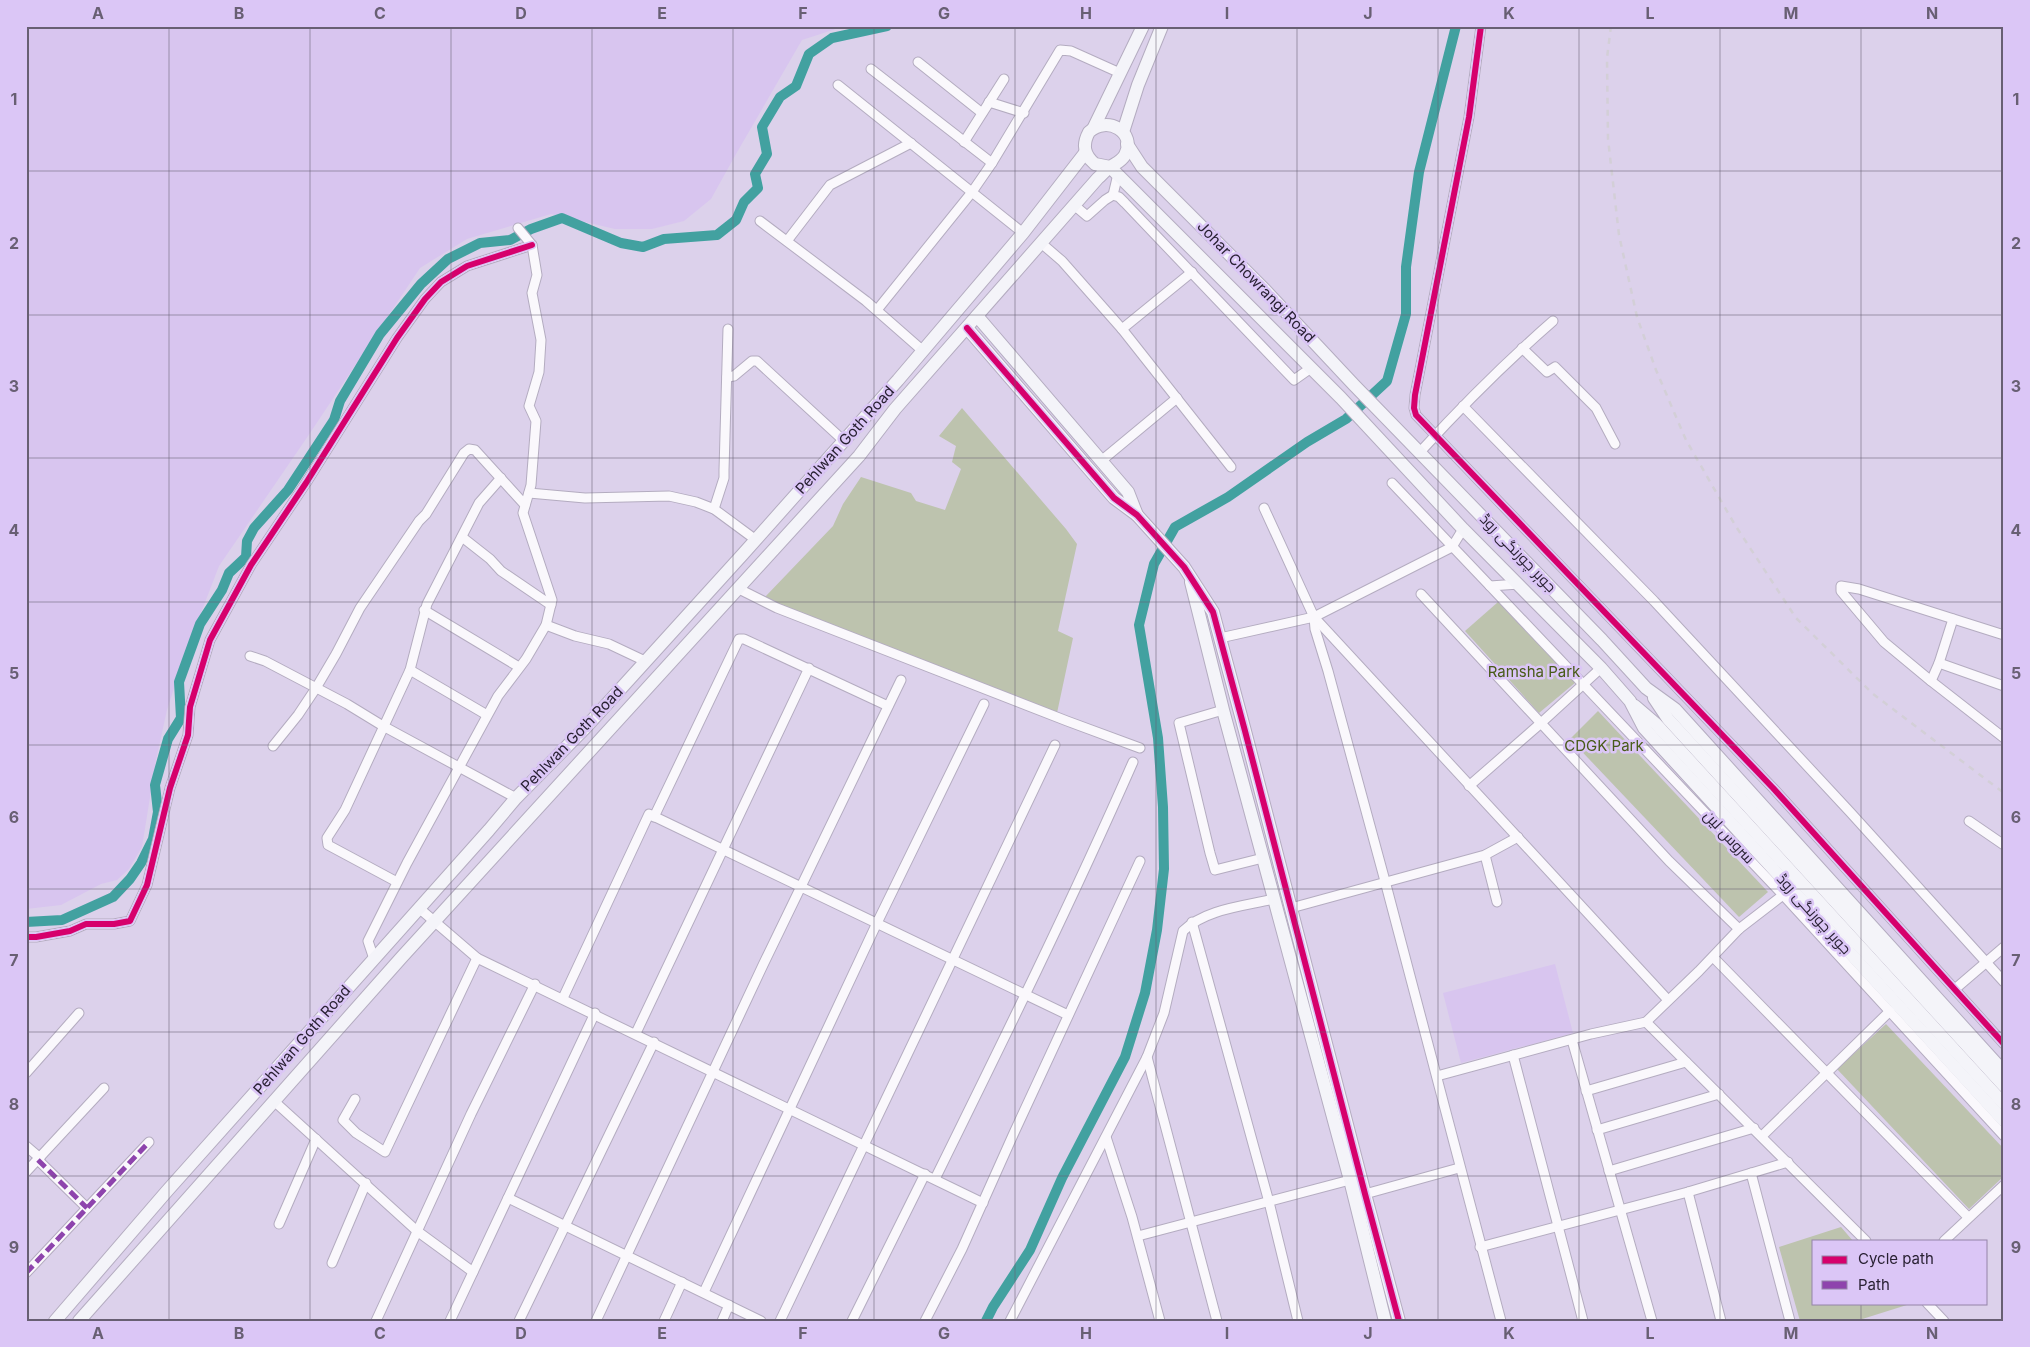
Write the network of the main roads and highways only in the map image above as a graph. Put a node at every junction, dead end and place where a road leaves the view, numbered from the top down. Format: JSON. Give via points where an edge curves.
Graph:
{"nodes":[{"id":1,"x":1142,"y":26,"type":"edge"},
{"id":2,"x":1162,"y":26,"type":"edge"},
{"id":3,"x":1094,"y":127,"type":"junction"},
{"id":4,"x":1125,"y":138,"type":"junction"},
{"id":5,"x":1085,"y":153,"type":"junction"},
{"id":6,"x":1114,"y":170,"type":"junction"},
{"id":7,"x":977,"y":316,"type":"junction"},
{"id":8,"x":967,"y":328,"type":"junction"},
{"id":9,"x":889,"y":390,"type":"junction"},
{"id":10,"x":902,"y":401,"type":"junction"},
{"id":11,"x":1387,"y":419,"type":"joint"},
{"id":12,"x":1373,"y":432,"type":"joint"},
{"id":13,"x":1137,"y":515,"type":"junction"},
{"id":14,"x":1187,"y":570,"type":"junction"},
{"id":15,"x":1646,"y":688,"type":"junction"},
{"id":16,"x":1630,"y":702,"type":"junction"},
{"id":17,"x":341,"y":996,"type":"junction"},
{"id":18,"x":356,"y":1009,"type":"junction"},
{"id":19,"x":2004,"y":1072,"type":"edge"},
{"id":20,"x":271,"y":1077,"type":"junction"},
{"id":21,"x":2004,"y":1086,"type":"edge"},
{"id":22,"x":285,"y":1090,"type":"junction"},
{"id":23,"x":2004,"y":1104,"type":"edge"},
{"id":24,"x":2004,"y":1121,"type":"edge"},
{"id":25,"x":1340,"y":1122,"type":"junction"},
{"id":26,"x":76,"y":1298,"type":"junction"},
{"id":27,"x":88,"y":1311,"type":"junction"},
{"id":28,"x":55,"y":1321,"type":"edge"},
{"id":29,"x":79,"y":1321,"type":"edge"},
{"id":30,"x":1385,"y":1321,"type":"edge"},
{"id":31,"x":1400,"y":1321,"type":"edge"}],
"edges":[{"from":1,"to":3,"type":"main road"},
{"from":2,"to":4,"type":"main road","via":[[1136,92]]},
{"from":3,"to":4,"type":"main road","via":[[1110,124],[1117,127]]},
{"from":3,"to":5,"type":"main road","via":[[1085,138]]},
{"from":4,"to":6,"type":"main road","via":[[1124,158]]},
{"from":4,"to":11,"type":"main road","name":"Johar Chowrangi Road","via":[[1142,168],[1266,291]]},
{"from":5,"to":6,"type":"main road","via":[[1095,164]]},
{"from":5,"to":9,"type":"main road","name":"Pehlwan Goth Road","via":[[1023,233]]},
{"from":6,"to":7,"type":"main road","name":"Pehlwan Goth Road","via":[[1074,206]]},
{"from":6,"to":12,"type":"main road","name":"Johar Chowrangi Road"},
{"from":7,"to":8,"type":"main road","name":"Pehlwan Goth Road"},
{"from":7,"to":13,"type":"main road","via":[[1128,492]]},
{"from":8,"to":10,"type":"main road","name":"Pehlwan Goth Road"},
{"from":8,"to":13,"type":"main road","via":[[1114,498]]},
{"from":9,"to":10,"type":"main road"},
{"from":9,"to":17,"type":"main road","name":"Pehlwan Goth Road","via":[[586,726],[516,798]]},
{"from":10,"to":18,"type":"main road","name":"Pehlwan Goth Road","via":[[859,456]]},
{"from":11,"to":15,"type":"main road","name":"جوہر چورنگی روڈ"},
{"from":12,"to":16,"type":"main road","name":"جوہر چورنگی روڈ"},
{"from":13,"to":14,"type":"main road"},
{"from":14,"to":25,"type":"main road","via":[[1274,899]]},
{"from":14,"to":25,"type":"main road","via":[[1212,612],[1220,638],[1291,908]]},
{"from":15,"to":19,"type":"main road","name":"جوہر چورنگی روڈ","via":[[1675,710]]},
{"from":15,"to":21,"type":"main road","name":"جوہر چورنگی روڈ","via":[[1668,719]]},
{"from":16,"to":23,"type":"main road","name":"جوہر چورنگی روڈ","via":[[1656,724]]},
{"from":16,"to":24,"type":"main road","name":"جوہر چورنگی روڈ","via":[[1639,732]]},
{"from":17,"to":18,"type":"main road"},
{"from":17,"to":20,"type":"main road","name":"Pehlwan Goth Road"},
{"from":18,"to":22,"type":"main road","name":"Pehlwan Goth Road"},
{"from":20,"to":22,"type":"main road"},
{"from":20,"to":26,"type":"main road","name":"Pehlwan Goth Road","via":[[167,1191]]},
{"from":22,"to":27,"type":"main road","name":"Pehlwan Goth Road"},
{"from":25,"to":30,"type":"main road","via":[[1350,1180]]},
{"from":25,"to":31,"type":"main road","via":[[1365,1194]]},
{"from":26,"to":27,"type":"main road"},
{"from":26,"to":28,"type":"main road","name":"Pehlwan Goth Road"},
{"from":27,"to":29,"type":"main road","name":"Pehlwan Goth Road"}]}
